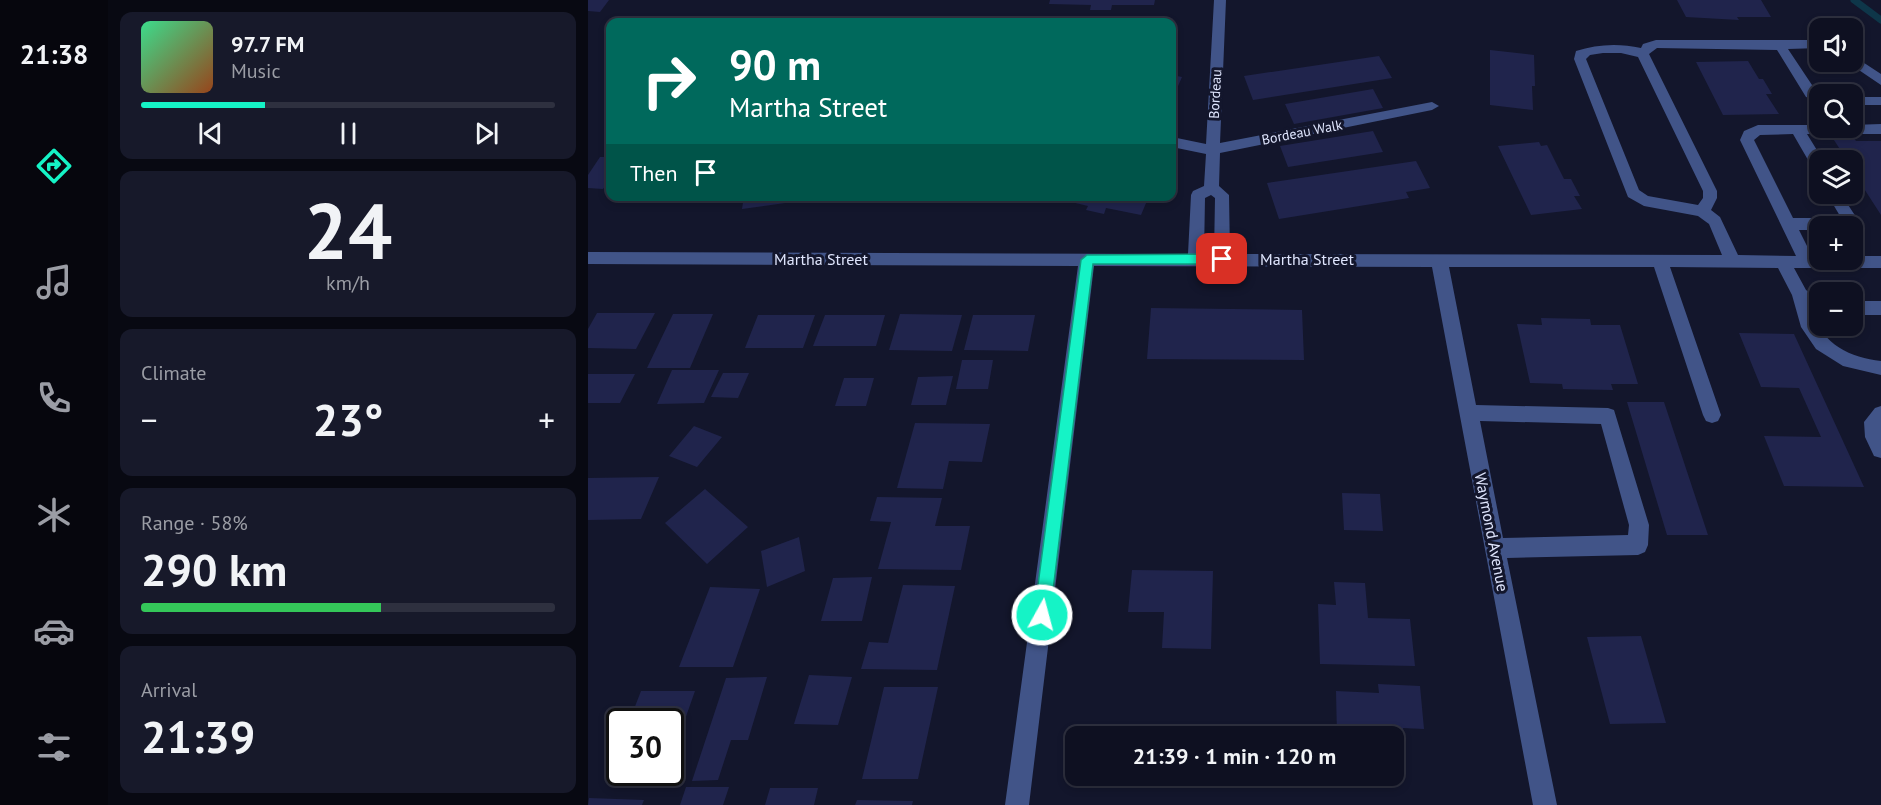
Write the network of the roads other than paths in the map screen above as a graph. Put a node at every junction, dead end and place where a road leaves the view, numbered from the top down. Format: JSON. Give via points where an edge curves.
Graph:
{"nodes":[{"id":1,"x":1221,"y":0,"type":"edge"},
{"id":2,"x":1809,"y":44,"type":"edge"},
{"id":3,"x":1769,"y":45,"type":"junction"},
{"id":4,"x":1643,"y":54,"type":"junction"},
{"id":5,"x":1863,"y":67,"type":"edge"},
{"id":6,"x":1881,"y":81,"type":"edge"},
{"id":7,"x":1809,"y":91,"type":"edge"},
{"id":8,"x":1863,"y":101,"type":"edge"},
{"id":9,"x":1881,"y":101,"type":"edge"},
{"id":10,"x":1432,"y":106,"type":"dead end"},
{"id":11,"x":1881,"y":129,"type":"edge"},
{"id":12,"x":1797,"y":130,"type":"junction"},
{"id":13,"x":1176,"y":143,"type":"edge"},
{"id":14,"x":1212,"y":150,"type":"junction"},
{"id":15,"x":1809,"y":150,"type":"edge"},
{"id":16,"x":1211,"y":189,"type":"junction"},
{"id":17,"x":1840,"y":204,"type":"edge"},
{"id":18,"x":1702,"y":211,"type":"junction"},
{"id":19,"x":1789,"y":224,"type":"junction"},
{"id":20,"x":588,"y":258,"type":"edge"},
{"id":21,"x":1196,"y":259,"type":"junction"},
{"id":22,"x":1222,"y":259,"type":"junction"},
{"id":23,"x":1439,"y":259,"type":"junction"},
{"id":24,"x":1087,"y":260,"type":"junction"},
{"id":25,"x":1659,"y":260,"type":"junction"},
{"id":26,"x":1732,"y":261,"type":"junction"},
{"id":27,"x":1782,"y":261,"type":"junction"},
{"id":28,"x":1807,"y":261,"type":"junction"},
{"id":29,"x":1881,"y":262,"type":"edge"},
{"id":30,"x":1800,"y":295,"type":"junction"},
{"id":31,"x":1809,"y":303,"type":"edge"},
{"id":32,"x":1863,"y":308,"type":"edge"},
{"id":33,"x":1881,"y":308,"type":"edge"},
{"id":34,"x":1881,"y":368,"type":"edge"},
{"id":35,"x":1469,"y":413,"type":"junction"},
{"id":36,"x":1881,"y":414,"type":"edge"},
{"id":37,"x":1712,"y":415,"type":"dead end"},
{"id":38,"x":1881,"y":450,"type":"edge"},
{"id":39,"x":1496,"y":548,"type":"junction"},
{"id":40,"x":1017,"y":805,"type":"edge"},
{"id":41,"x":1545,"y":805,"type":"edge"}],
"edges":[{"from":1,"to":14,"type":"street","name":"Bordeau"},
{"from":2,"to":3,"type":"street"},
{"from":3,"to":4,"type":"street","via":[[1656,44]]},
{"from":3,"to":7,"type":"street","via":[[1781,47]]},
{"from":4,"to":18,"type":"street","via":[[1710,191]]},
{"from":4,"to":18,"type":"street","via":[[1630,50],[1590,50],[1581,54],[1580,59],[1634,193],[1644,201]]},
{"from":5,"to":6,"type":"street"},
{"from":8,"to":9,"type":"street"},
{"from":10,"to":14,"type":"street","name":"Bordeau Walk"},
{"from":11,"to":12,"type":"street"},
{"from":12,"to":15,"type":"street"},
{"from":12,"to":19,"type":"street","via":[[1758,130],[1749,134],[1747,140]]},
{"from":13,"to":14,"type":"street","name":"Bordeau Walk"},
{"from":14,"to":16,"type":"street","name":"Bordeau"},
{"from":16,"to":21,"type":"street","via":[[1198,195]]},
{"from":16,"to":22,"type":"street","name":"Bordeau","via":[[1222,195]]},
{"from":17,"to":19,"type":"street","via":[[1848,217],[1842,224]]},
{"from":18,"to":26,"type":"street","via":[[1715,221]]},
{"from":19,"to":28,"type":"street"},
{"from":20,"to":24,"type":"street","name":"Martha Street"},
{"from":21,"to":22,"type":"street","name":"Martha Street"},
{"from":21,"to":24,"type":"street","name":"Martha Street"},
{"from":22,"to":23,"type":"street","name":"Martha Street"},
{"from":23,"to":25,"type":"street","name":"Martha Street"},
{"from":23,"to":35,"type":"street","name":"Waymond Avenue"},
{"from":24,"to":40,"type":"street"},
{"from":25,"to":26,"type":"street","name":"Martha Street"},
{"from":25,"to":37,"type":"street"},
{"from":26,"to":27,"type":"street","name":"Martha Street"},
{"from":27,"to":28,"type":"street","name":"Martha Street"},
{"from":27,"to":30,"type":"street"},
{"from":28,"to":29,"type":"street","name":"Martha Street"},
{"from":30,"to":31,"type":"street"},
{"from":30,"to":34,"type":"street","via":[[1809,327],[1825,348],[1846,360]]},
{"from":32,"to":33,"type":"street"},
{"from":35,"to":39,"type":"street","name":"Waymond Avenue"},
{"from":35,"to":39,"type":"street","via":[[1608,416],[1639,525],[1638,545]]},
{"from":36,"to":38,"type":"street","via":[[1873,422],[1874,437]]},
{"from":39,"to":41,"type":"street","name":"Waymond Avenue"}]}
